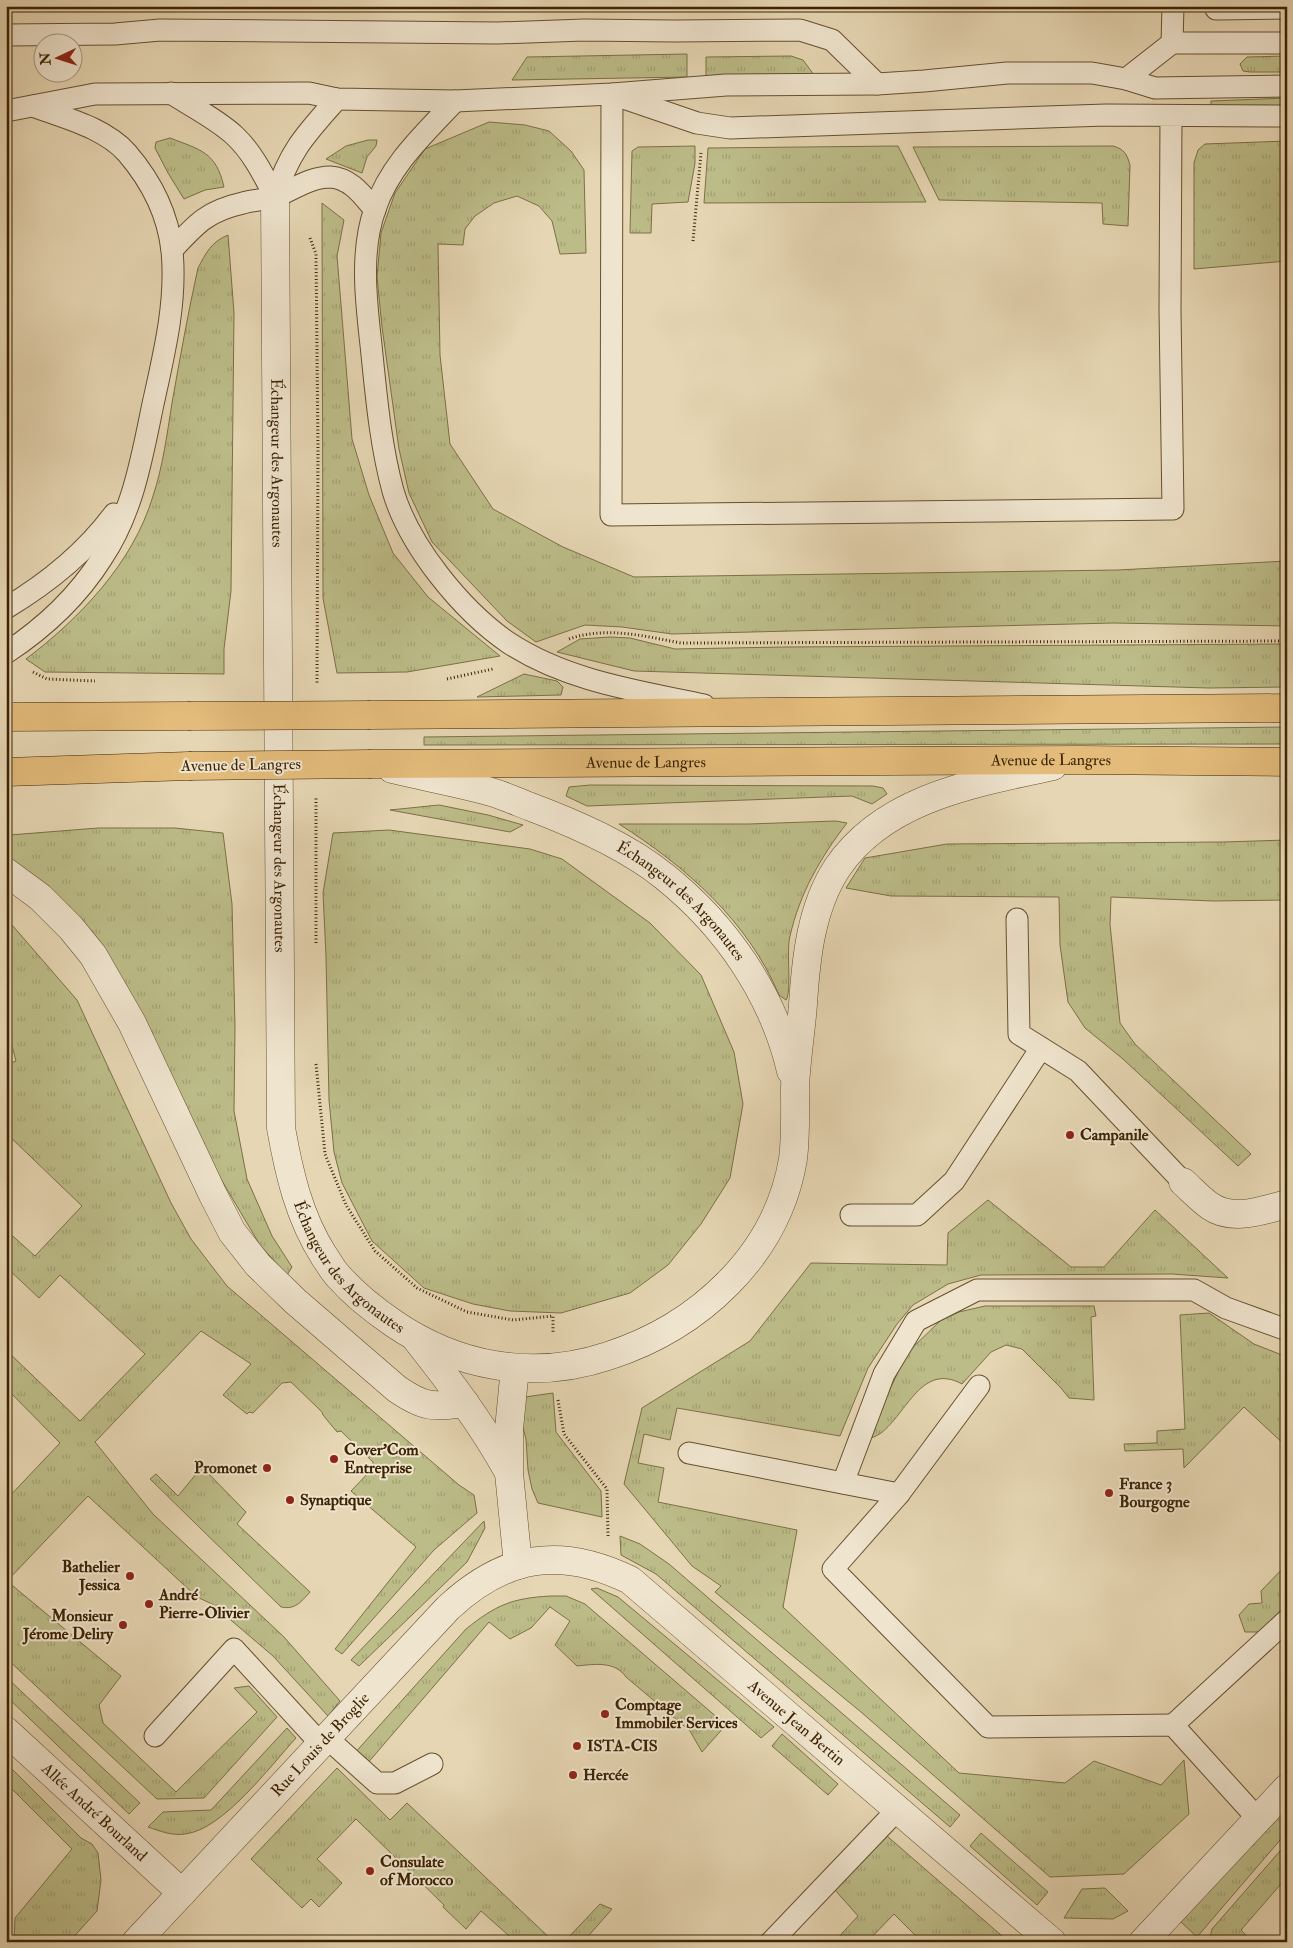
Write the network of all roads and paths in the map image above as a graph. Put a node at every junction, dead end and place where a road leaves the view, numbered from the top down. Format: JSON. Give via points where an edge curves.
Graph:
{"nodes":[{"id":1,"x":1173,"y":6,"type":"edge"},
{"id":2,"x":1216,"y":8,"type":"dead end"},
{"id":3,"x":1287,"y":8,"type":"edge"},
{"id":4,"x":6,"y":35,"type":"edge"},
{"id":5,"x":1172,"y":43,"type":"junction"},
{"id":6,"x":1287,"y":43,"type":"edge"},
{"id":7,"x":1126,"y":79,"type":"junction"},
{"id":8,"x":877,"y":84,"type":"junction"},
{"id":9,"x":1287,"y":86,"type":"edge"},
{"id":10,"x":171,"y":93,"type":"junction"},
{"id":11,"x":612,"y":94,"type":"junction"},
{"id":12,"x":1149,"y":97,"type":"dead end"},
{"id":13,"x":337,"y":99,"type":"junction"},
{"id":14,"x":455,"y":101,"type":"junction"},
{"id":15,"x":33,"y":106,"type":"junction"},
{"id":16,"x":6,"y":111,"type":"edge"},
{"id":17,"x":1106,"y":115,"type":"junction"},
{"id":18,"x":1171,"y":116,"type":"junction"},
{"id":19,"x":1287,"y":116,"type":"edge"},
{"id":20,"x":274,"y":197,"type":"junction"},
{"id":21,"x":375,"y":210,"type":"junction"},
{"id":22,"x":172,"y":250,"type":"junction"},
{"id":23,"x":136,"y":484,"type":"junction"},
{"id":24,"x":6,"y":608,"type":"edge"},
{"id":25,"x":1287,"y":641,"type":"edge"},
{"id":26,"x":6,"y":653,"type":"edge"},
{"id":27,"x":532,"y":656,"type":"junction"},
{"id":28,"x":31,"y":671,"type":"dead end"},
{"id":29,"x":444,"y":680,"type":"dead end"},
{"id":30,"x":103,"y":681,"type":"dead end"},
{"id":31,"x":317,"y":688,"type":"dead end"},
{"id":32,"x":1287,"y":708,"type":"edge"},
{"id":33,"x":739,"y":712,"type":"junction"},
{"id":34,"x":6,"y":717,"type":"edge"},
{"id":35,"x":1081,"y":760,"type":"junction"},
{"id":36,"x":1287,"y":762,"type":"edge"},
{"id":37,"x":371,"y":764,"type":"junction"},
{"id":38,"x":6,"y":772,"type":"edge"},
{"id":39,"x":316,"y":788,"type":"dead end"},
{"id":40,"x":6,"y":872,"type":"edge"},
{"id":41,"x":1017,"y":919,"type":"dead end"},
{"id":42,"x":316,"y":946,"type":"dead end"},
{"id":43,"x":1042,"y":1048,"type":"junction"},
{"id":44,"x":315,"y":1055,"type":"dead end"},
{"id":45,"x":795,"y":1088,"type":"junction"},
{"id":46,"x":1183,"y":1182,"type":"joint"},
{"id":47,"x":1287,"y":1204,"type":"edge"},
{"id":48,"x":851,"y":1215,"type":"dead end"},
{"id":49,"x":1287,"y":1330,"type":"edge"},
{"id":50,"x":416,"y":1339,"type":"junction"},
{"id":51,"x":515,"y":1368,"type":"junction"},
{"id":52,"x":554,"y":1368,"type":"junction"},
{"id":53,"x":979,"y":1386,"type":"dead end"},
{"id":54,"x":465,"y":1403,"type":"junction"},
{"id":55,"x":690,"y":1453,"type":"dead end"},
{"id":56,"x":509,"y":1473,"type":"junction"},
{"id":57,"x":843,"y":1483,"type":"junction"},
{"id":58,"x":898,"y":1494,"type":"junction"},
{"id":59,"x":518,"y":1565,"type":"junction"},
{"id":60,"x":611,"y":1571,"type":"junction"},
{"id":61,"x":1287,"y":1620,"type":"edge"},
{"id":62,"x":1173,"y":1725,"type":"junction"},
{"id":63,"x":6,"y":1731,"type":"edge"},
{"id":64,"x":156,"y":1736,"type":"dead end"},
{"id":65,"x":324,"y":1741,"type":"junction"},
{"id":66,"x":432,"y":1764,"type":"dead end"},
{"id":67,"x":1287,"y":1788,"type":"edge"},
{"id":68,"x":898,"y":1809,"type":"junction"},
{"id":69,"x":1258,"y":1819,"type":"junction"},
{"id":70,"x":182,"y":1893,"type":"junction"},
{"id":71,"x":136,"y":1942,"type":"edge"},
{"id":72,"x":771,"y":1942,"type":"edge"},
{"id":73,"x":1052,"y":1942,"type":"edge"},
{"id":74,"x":1143,"y":1942,"type":"edge"}],
"edges":[{"from":1,"to":5,"type":"lane"},
{"from":2,"to":3,"type":"lane"},
{"from":4,"to":8,"type":"lane","via":[[115,34],[160,30],[315,33],[800,30],[832,40]]},
{"from":5,"to":6,"type":"lane"},
{"from":5,"to":7,"type":"lane"},
{"from":7,"to":8,"type":"lane","via":[[1092,73],[1007,73]]},
{"from":7,"to":9,"type":"lane","via":[[1155,88]]},
{"from":8,"to":11,"type":"lane","via":[[726,85]]},
{"from":10,"to":13,"type":"lane","via":[[309,93]]},
{"from":10,"to":15,"type":"lane","via":[[95,94]]},
{"from":10,"to":20,"type":"lane","via":[[234,135],[253,158]]},
{"from":11,"to":14,"type":"lane"},
{"from":11,"to":17,"type":"lane","via":[[697,123],[730,128]]},
{"from":11,"to":18,"type":"lane","via":[[612,516],[1174,509]]},
{"from":12,"to":17,"type":"lane","via":[[1138,107]]},
{"from":13,"to":14,"type":"lane"},
{"from":13,"to":20,"type":"lane","via":[[295,149]]},
{"from":14,"to":21,"type":"lane","via":[[403,156]]},
{"from":15,"to":16,"type":"lane"},
{"from":15,"to":22,"type":"lane","via":[[107,136],[125,151],[157,198]]},
{"from":17,"to":18,"type":"lane"},
{"from":18,"to":19,"type":"lane"},
{"from":20,"to":21,"type":"lane","via":[[313,179],[331,177],[355,186]]},
{"from":20,"to":22,"type":"lane","via":[[212,212],[196,223]]},
{"from":20,"to":31,"type":"path","via":[[305,222],[316,254]]},
{"from":20,"to":50,"type":"street","name":"Échangeur des Argonautes","via":[[281,1128],[290,1177],[316,1243],[338,1276],[378,1313]]},
{"from":21,"to":27,"type":"lane","via":[[367,258],[367,312],[381,432],[394,492],[411,532],[435,571],[487,625]]},
{"from":22,"to":23,"type":"lane","via":[[174,291]]},
{"from":23,"to":24,"type":"lane","via":[[98,536],[59,572]]},
{"from":23,"to":26,"type":"lane","via":[[103,557],[85,581],[49,620]]},
{"from":25,"to":27,"type":"path","via":[[681,643],[610,631],[586,633],[546,646]]},
{"from":27,"to":29,"type":"path","via":[[520,664]]},
{"from":27,"to":33,"type":"lane","via":[[610,684]]},
{"from":28,"to":30,"type":"path","via":[[47,679]]},
{"from":32,"to":33,"type":"main road"},
{"from":33,"to":34,"type":"main road","bridge":true},
{"from":35,"to":36,"type":"main road","name":"Avenue de Langres"},
{"from":35,"to":37,"type":"main road","name":"Avenue de Langres"},
{"from":35,"to":45,"type":"street","name":"Échangeur des Argonautes","via":[[987,780],[937,795],[884,821],[852,848],[828,885],[811,936]]},
{"from":37,"to":38,"type":"main road","name":"Avenue de Langres","bridge":true},
{"from":37,"to":45,"type":"street","name":"Échangeur des Argonautes","via":[[492,792],[576,824],[664,876],[721,930],[743,961],[774,1020]]},
{"from":39,"to":42,"type":"path"},
{"from":40,"to":54,"type":"street","via":[[40,897],[93,955],[132,1023],[228,1225],[258,1265],[397,1389],[428,1406]]},
{"from":41,"to":43,"type":"lane","via":[[1019,1034]]},
{"from":43,"to":46,"type":"lane","via":[[1078,1071]]},
{"from":43,"to":48,"type":"lane","via":[[954,1181],[918,1215]]},
{"from":44,"to":52,"type":"path","via":[[325,1154],[346,1205],[376,1251],[417,1288],[466,1312],[514,1320],[553,1316]]},
{"from":45,"to":52,"type":"street","name":"Échangeur des Argonautes","via":[[796,1122],[787,1184],[776,1215],[740,1270],[720,1293],[663,1334],[599,1360]]},
{"from":46,"to":47,"type":"street","via":[[1208,1205],[1235,1215]]},
{"from":49,"to":57,"type":"lane","via":[[1226,1308],[1194,1290],[977,1290],[916,1321],[884,1374]]},
{"from":50,"to":51,"type":"street","name":"Échangeur des Argonautes","via":[[486,1365]]},
{"from":50,"to":54,"type":"street","name":"Échangeur des Argonautes"},
{"from":51,"to":52,"type":"street","name":"Échangeur des Argonautes"},
{"from":51,"to":56,"type":"street","name":"Échangeur des Argonautes","via":[[509,1429]]},
{"from":52,"to":60,"type":"path","via":[[564,1434],[607,1489]]},
{"from":53,"to":58,"type":"lane"},
{"from":54,"to":56,"type":"street","name":"Échangeur des Argonautes"},
{"from":55,"to":57,"type":"lane"},
{"from":56,"to":59,"type":"street","name":"Échangeur des Argonautes"},
{"from":57,"to":58,"type":"lane"},
{"from":58,"to":62,"type":"lane","via":[[833,1569],[988,1728]]},
{"from":59,"to":60,"type":"street","name":"Avenue Jean Bertin","via":[[549,1559],[581,1562]]},
{"from":59,"to":65,"type":"street","name":"Rue Louis de Broglie","via":[[464,1593]]},
{"from":60,"to":68,"type":"street","name":"Avenue Jean Bertin","via":[[650,1595]]},
{"from":61,"to":62,"type":"lane"},
{"from":62,"to":69,"type":"lane"},
{"from":63,"to":70,"type":"street","name":"Allée André Bourland"},
{"from":64,"to":65,"type":"lane","via":[[234,1649]]},
{"from":65,"to":66,"type":"lane","via":[[377,1783],[395,1783]]},
{"from":65,"to":70,"type":"street","name":"Rue Louis de Broglie"},
{"from":67,"to":69,"type":"street"},
{"from":68,"to":72,"type":"lane"},
{"from":68,"to":73,"type":"street","name":"Avenue Jean Bertin"},
{"from":69,"to":74,"type":"street"},
{"from":70,"to":71,"type":"street","name":"Rue Louis de Broglie"}]}
